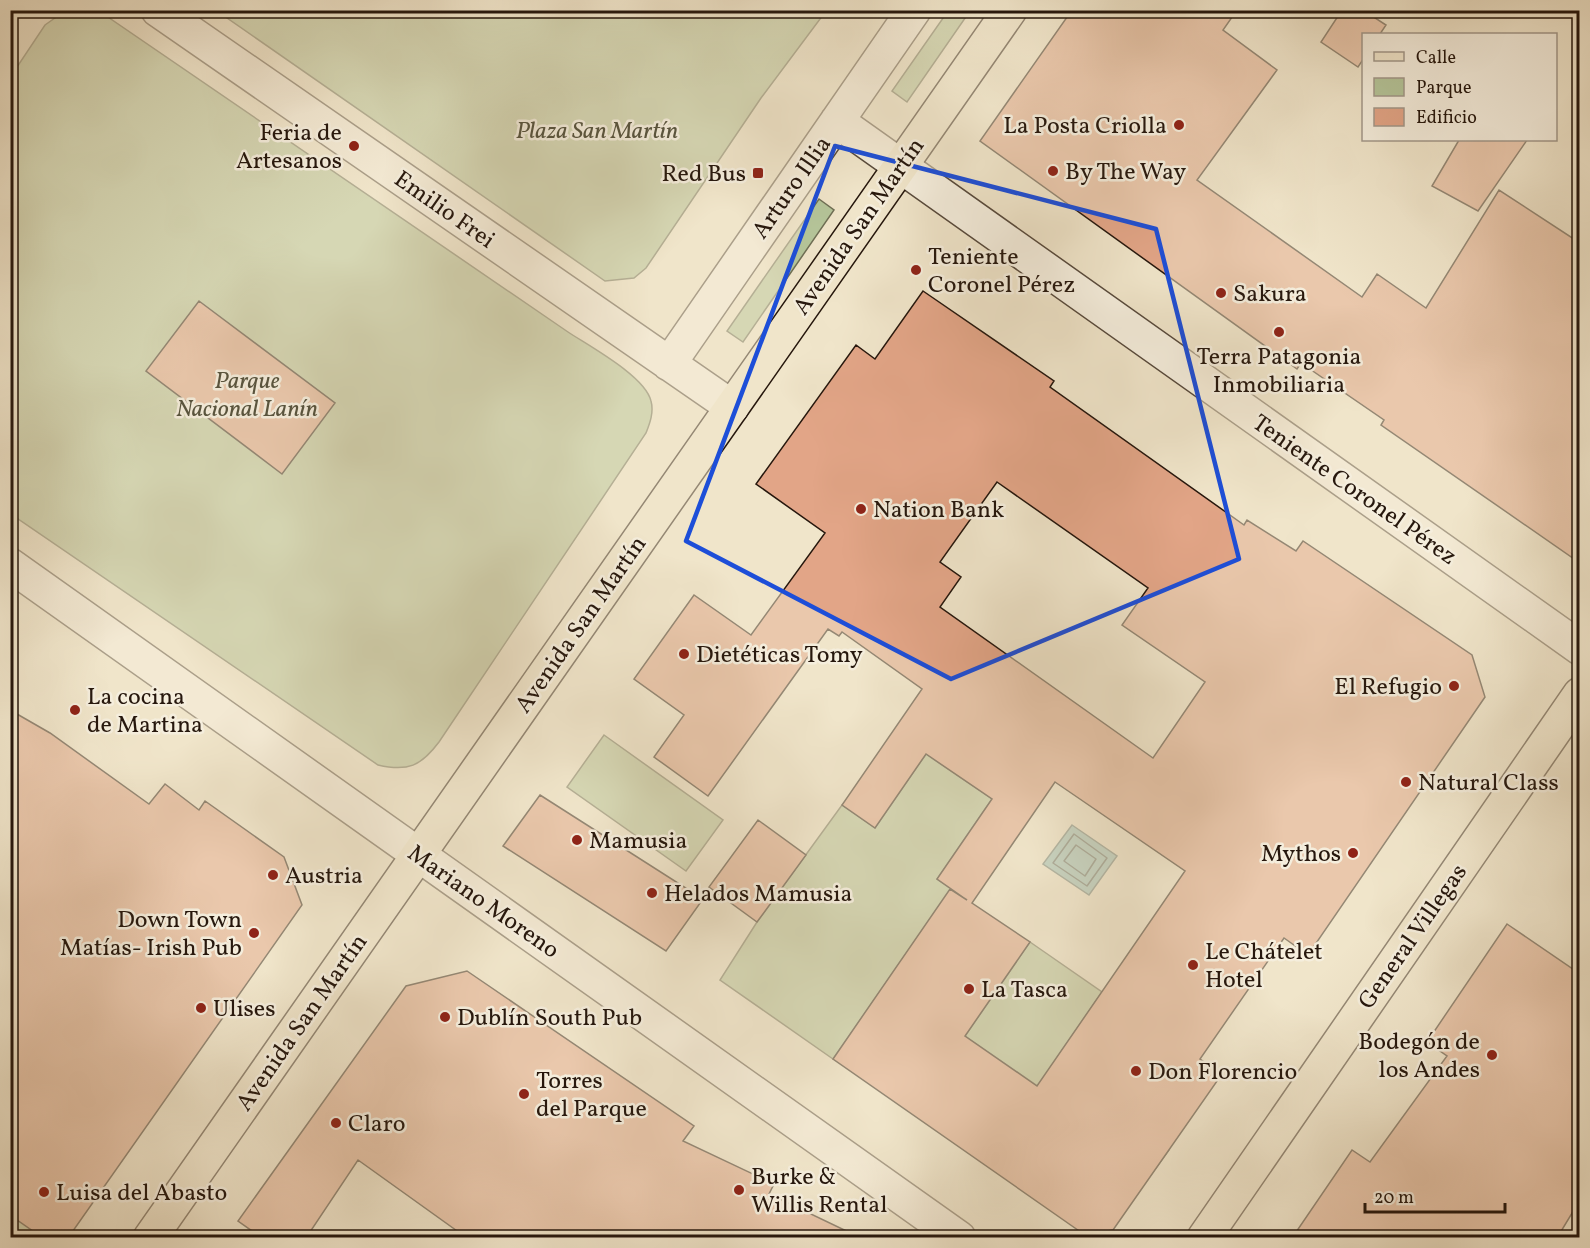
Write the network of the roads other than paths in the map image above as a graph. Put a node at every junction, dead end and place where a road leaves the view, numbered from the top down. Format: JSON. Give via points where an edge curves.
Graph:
{"nodes":[{"id":1,"x":158,"y":10,"type":"edge"},
{"id":2,"x":914,"y":10,"type":"edge"},
{"id":3,"x":1010,"y":10,"type":"edge"},
{"id":4,"x":837,"y":121,"type":"junction"},
{"id":5,"x":900,"y":166,"type":"junction"},
{"id":6,"x":669,"y":364,"type":"junction"},
{"id":7,"x":732,"y":407,"type":"junction"},
{"id":8,"x":10,"y":565,"type":"edge"},
{"id":9,"x":1580,"y":648,"type":"edge"},
{"id":10,"x":1580,"y":694,"type":"edge"},
{"id":11,"x":418,"y":855,"type":"junction"},
{"id":12,"x":150,"y":1238,"type":"edge"},
{"id":13,"x":959,"y":1238,"type":"edge"},
{"id":14,"x":1204,"y":1238,"type":"edge"}],
"edges":[{"from":1,"to":6,"type":"street","name":"Emilio Frei"},
{"from":2,"to":4,"type":"street","name":"Arturo Illia"},
{"from":3,"to":5,"type":"main road","name":"Avenida San Martín"},
{"from":4,"to":5,"type":"street","name":"Teniente Coronel Pérez"},
{"from":4,"to":6,"type":"street","name":"Arturo Illia"},
{"from":5,"to":7,"type":"main road","name":"Avenida San Martín"},
{"from":5,"to":9,"type":"street","name":"Teniente Coronel Pérez"},
{"from":6,"to":7,"type":"street","name":"Emilio Frei"},
{"from":7,"to":11,"type":"main road","name":"Avenida San Martín"},
{"from":8,"to":11,"type":"street","name":"Mariano Moreno"},
{"from":10,"to":14,"type":"main road","name":"General Villegas"},
{"from":11,"to":12,"type":"main road","name":"Avenida San Martín"},
{"from":11,"to":13,"type":"street","name":"Mariano Moreno"}]}
